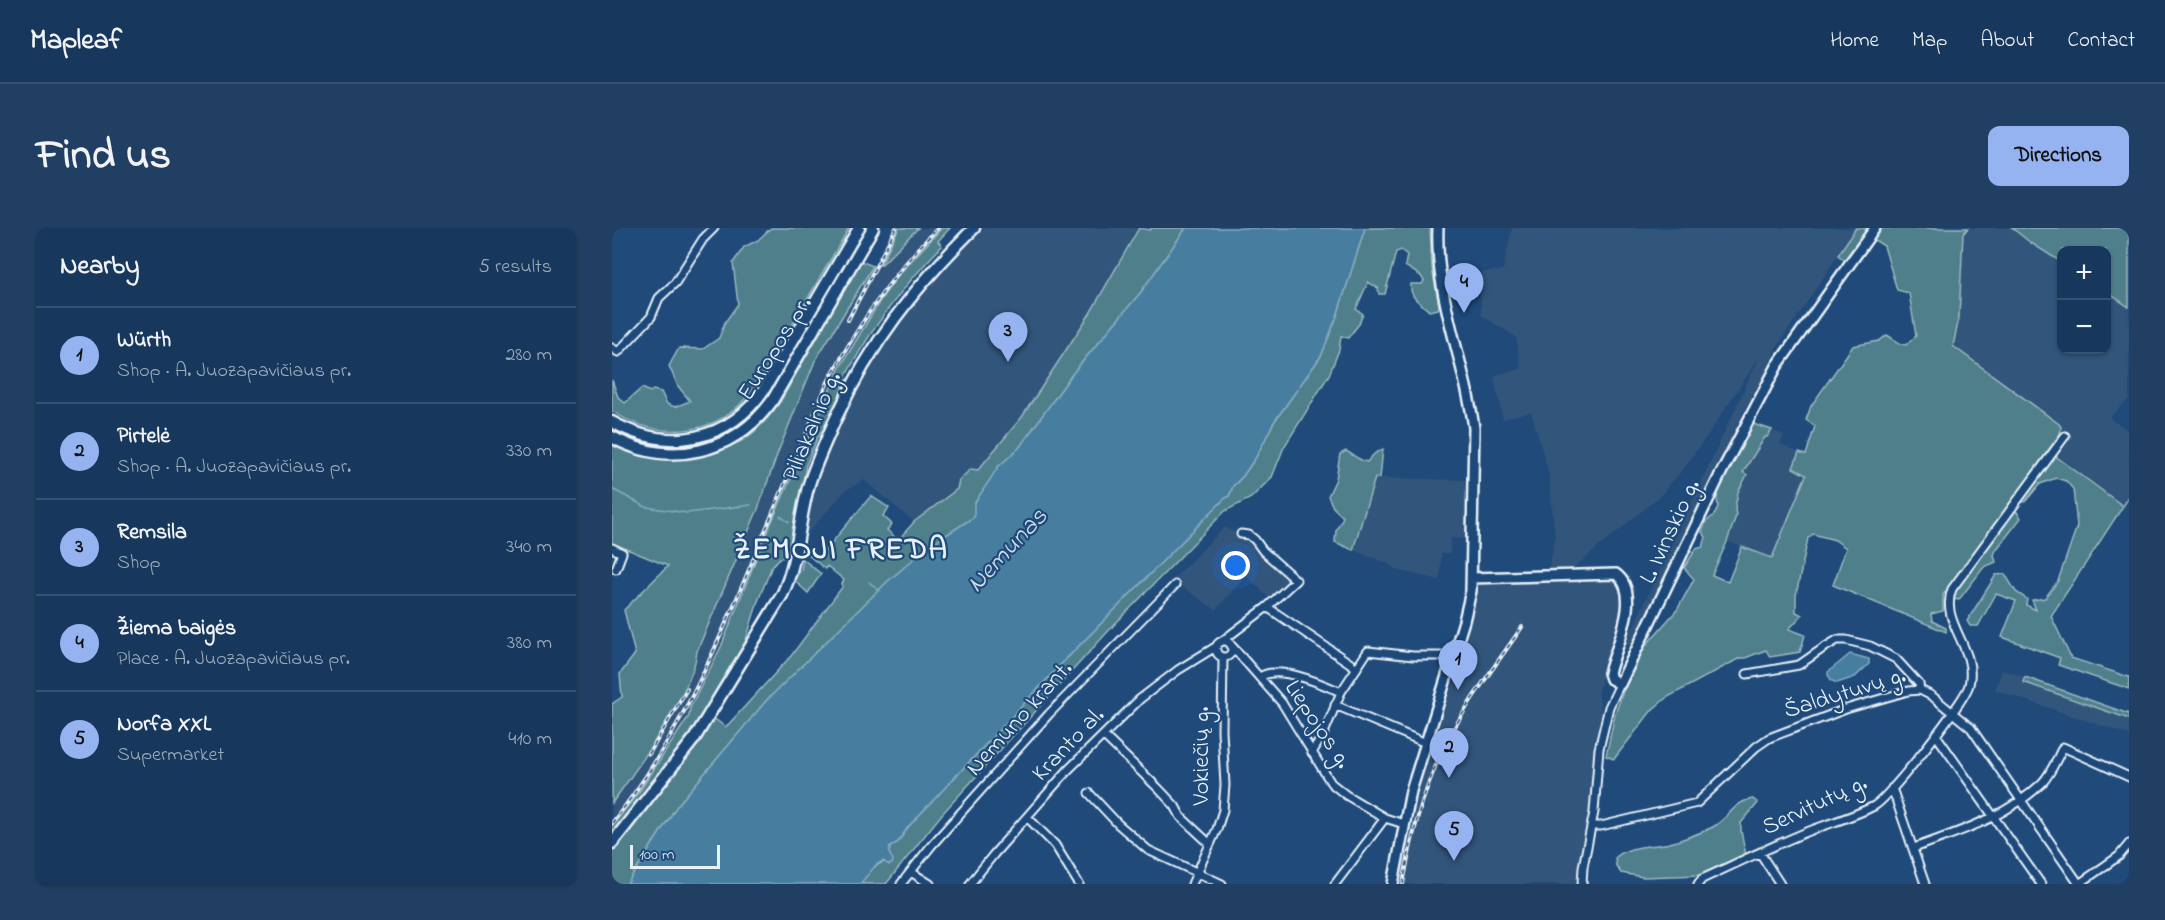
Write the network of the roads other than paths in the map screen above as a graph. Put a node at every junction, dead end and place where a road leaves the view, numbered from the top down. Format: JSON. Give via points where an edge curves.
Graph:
{"nodes":[{"id":1,"x":714,"y":228,"type":"edge"},
{"id":2,"x":859,"y":228,"type":"edge"},
{"id":3,"x":873,"y":228,"type":"edge"},
{"id":4,"x":974,"y":228,"type":"edge"},
{"id":5,"x":1438,"y":228,"type":"edge"},
{"id":6,"x":1875,"y":228,"type":"edge"},
{"id":7,"x":612,"y":348,"type":"edge"},
{"id":8,"x":612,"y":422,"type":"edge"},
{"id":9,"x":2065,"y":436,"type":"dead end"},
{"id":10,"x":612,"y":437,"type":"edge"},
{"id":11,"x":1241,"y":534,"type":"dead end"},
{"id":12,"x":612,"y":548,"type":"edge"},
{"id":13,"x":616,"y":569,"type":"dead end"},
{"id":14,"x":1472,"y":578,"type":"junction"},
{"id":15,"x":1175,"y":585,"type":"dead end"},
{"id":16,"x":1267,"y":607,"type":"junction"},
{"id":17,"x":1224,"y":648,"type":"junction"},
{"id":18,"x":1454,"y":656,"type":"junction"},
{"id":19,"x":1357,"y":668,"type":"junction"},
{"id":20,"x":1747,"y":674,"type":"dead end"},
{"id":21,"x":1260,"y":677,"type":"junction"},
{"id":22,"x":1620,"y":684,"type":"junction"},
{"id":23,"x":1920,"y":690,"type":"junction"},
{"id":24,"x":1341,"y":692,"type":"junction"},
{"id":25,"x":1335,"y":705,"type":"junction"},
{"id":26,"x":1953,"y":712,"type":"junction"},
{"id":27,"x":1936,"y":735,"type":"junction"},
{"id":28,"x":1104,"y":736,"type":"junction"},
{"id":29,"x":1426,"y":743,"type":"junction"},
{"id":30,"x":1312,"y":753,"type":"junction"},
{"id":31,"x":2129,"y":777,"type":"edge"},
{"id":32,"x":1892,"y":788,"type":"junction"},
{"id":33,"x":1089,"y":793,"type":"dead end"},
{"id":34,"x":2021,"y":799,"type":"junction"},
{"id":35,"x":1994,"y":816,"type":"junction"},
{"id":36,"x":1027,"y":817,"type":"junction"},
{"id":37,"x":1385,"y":818,"type":"junction"},
{"id":38,"x":1404,"y":824,"type":"junction"},
{"id":39,"x":1592,"y":826,"type":"junction"},
{"id":40,"x":612,"y":843,"type":"edge"},
{"id":41,"x":1210,"y":844,"type":"junction"},
{"id":42,"x":2129,"y":844,"type":"edge"},
{"id":43,"x":1914,"y":848,"type":"junction"},
{"id":44,"x":1760,"y":853,"type":"junction"},
{"id":45,"x":911,"y":872,"type":"junction"},
{"id":46,"x":1196,"y":874,"type":"junction"},
{"id":47,"x":901,"y":884,"type":"edge"},
{"id":48,"x":930,"y":884,"type":"edge"},
{"id":49,"x":970,"y":884,"type":"edge"},
{"id":50,"x":1080,"y":884,"type":"edge"},
{"id":51,"x":1191,"y":884,"type":"edge"},
{"id":52,"x":1222,"y":884,"type":"edge"},
{"id":53,"x":1335,"y":884,"type":"edge"},
{"id":54,"x":1393,"y":884,"type":"edge"},
{"id":55,"x":1582,"y":884,"type":"edge"},
{"id":56,"x":1698,"y":884,"type":"edge"},
{"id":57,"x":1780,"y":884,"type":"edge"},
{"id":58,"x":1926,"y":884,"type":"edge"},
{"id":59,"x":2041,"y":884,"type":"edge"},
{"id":60,"x":2079,"y":884,"type":"edge"}],
"edges":[{"from":1,"to":7,"type":"street","via":[[675,283],[659,298],[651,317],[618,352]]},
{"from":2,"to":8,"type":"main road","name":"Europos pr.","via":[[765,388],[739,417],[712,432],[680,440],[650,438]]},
{"from":3,"to":10,"type":"main road","name":"Europos pr.","via":[[772,401],[742,432],[704,449],[676,454],[646,451]]},
{"from":4,"to":40,"type":"main road","name":"Piliakalnio g.","via":[[908,299],[870,353],[845,398],[810,482],[797,550],[782,595],[694,739]]},
{"from":5,"to":14,"type":"street","via":[[1442,289],[1474,429]]},
{"from":6,"to":22,"type":"street","name":"L. Ivinskio g.","via":[[1777,366],[1720,473]]},
{"from":9,"to":26,"type":"street","via":[[1952,589],[1948,608],[1968,653],[1970,678]]},
{"from":11,"to":16,"type":"street","via":[[1255,540],[1296,580]]},
{"from":12,"to":13,"type":"street","via":[[622,553]]},
{"from":14,"to":18,"type":"street"},
{"from":14,"to":22,"type":"street","via":[[1616,574],[1625,588],[1626,616],[1609,673]]},
{"from":15,"to":45,"type":"street","name":"Nemuno krant.","via":[[1075,686]]},
{"from":16,"to":17,"type":"street","via":[[1231,635]]},
{"from":16,"to":19,"type":"street"},
{"from":17,"to":21,"type":"street","name":"Liepojos g."},
{"from":17,"to":28,"type":"street","name":"Kranto al.","via":[[1178,670],[1140,699]]},
{"from":17,"to":41,"type":"street","name":"Vokiečių g.","via":[[1225,785],[1221,817]]},
{"from":18,"to":19,"type":"street","via":[[1368,651]]},
{"from":18,"to":29,"type":"street"},
{"from":19,"to":24,"type":"street"},
{"from":20,"to":23,"type":"street","via":[[1799,665],[1829,644],[1846,640],[1896,659]]},
{"from":21,"to":24,"type":"street","via":[[1272,673],[1300,677]]},
{"from":21,"to":30,"type":"street","name":"Liepojos g.","via":[[1282,703]]},
{"from":22,"to":39,"type":"street","name":"L. Ivinskio g.","via":[[1600,742]]},
{"from":23,"to":26,"type":"street","name":"Šaldytuvų g."},
{"from":23,"to":39,"type":"street","name":"Šaldytuvų g.","via":[[1846,710],[1769,739],[1697,803]]},
{"from":24,"to":25,"type":"street"},
{"from":25,"to":29,"type":"street"},
{"from":25,"to":30,"type":"street"},
{"from":26,"to":27,"type":"street","name":"Servitutų g."},
{"from":26,"to":34,"type":"street","name":"Šaldytuvų g.","via":[[1971,728]]},
{"from":27,"to":32,"type":"street","name":"Servitutų g."},
{"from":27,"to":35,"type":"street"},
{"from":28,"to":36,"type":"street","name":"Kranto al."},
{"from":28,"to":41,"type":"street"},
{"from":29,"to":38,"type":"street"},
{"from":30,"to":37,"type":"street","name":"Liepojos g.","via":[[1338,789]]},
{"from":31,"to":34,"type":"street","via":[[2063,747],[2043,782]]},
{"from":32,"to":43,"type":"street"},
{"from":32,"to":44,"type":"street","name":"Servitutų g.","via":[[1876,805]]},
{"from":33,"to":46,"type":"street","via":[[1144,847]]},
{"from":34,"to":35,"type":"street"},
{"from":34,"to":60,"type":"street","name":"Šaldytuvų g."},
{"from":35,"to":43,"type":"street"},
{"from":35,"to":59,"type":"street"},
{"from":36,"to":49,"type":"street","name":"Kranto al."},
{"from":36,"to":50,"type":"street","via":[[1055,845]]},
{"from":37,"to":38,"type":"street","name":"Liepojos g."},
{"from":37,"to":53,"type":"street"},
{"from":38,"to":54,"type":"street"},
{"from":39,"to":55,"type":"street","name":"L. Ivinskio g."},
{"from":41,"to":46,"type":"street","name":"Vokiečių g."},
{"from":42,"to":60,"type":"street","via":[[2119,856]]},
{"from":43,"to":58,"type":"street"},
{"from":44,"to":56,"type":"street","name":"Servitutų g."},
{"from":44,"to":57,"type":"street"},
{"from":45,"to":47,"type":"street","name":"Nemuno krant."},
{"from":45,"to":48,"type":"street"},
{"from":46,"to":51,"type":"street","name":"Vokiečių g."},
{"from":46,"to":52,"type":"street"}]}
